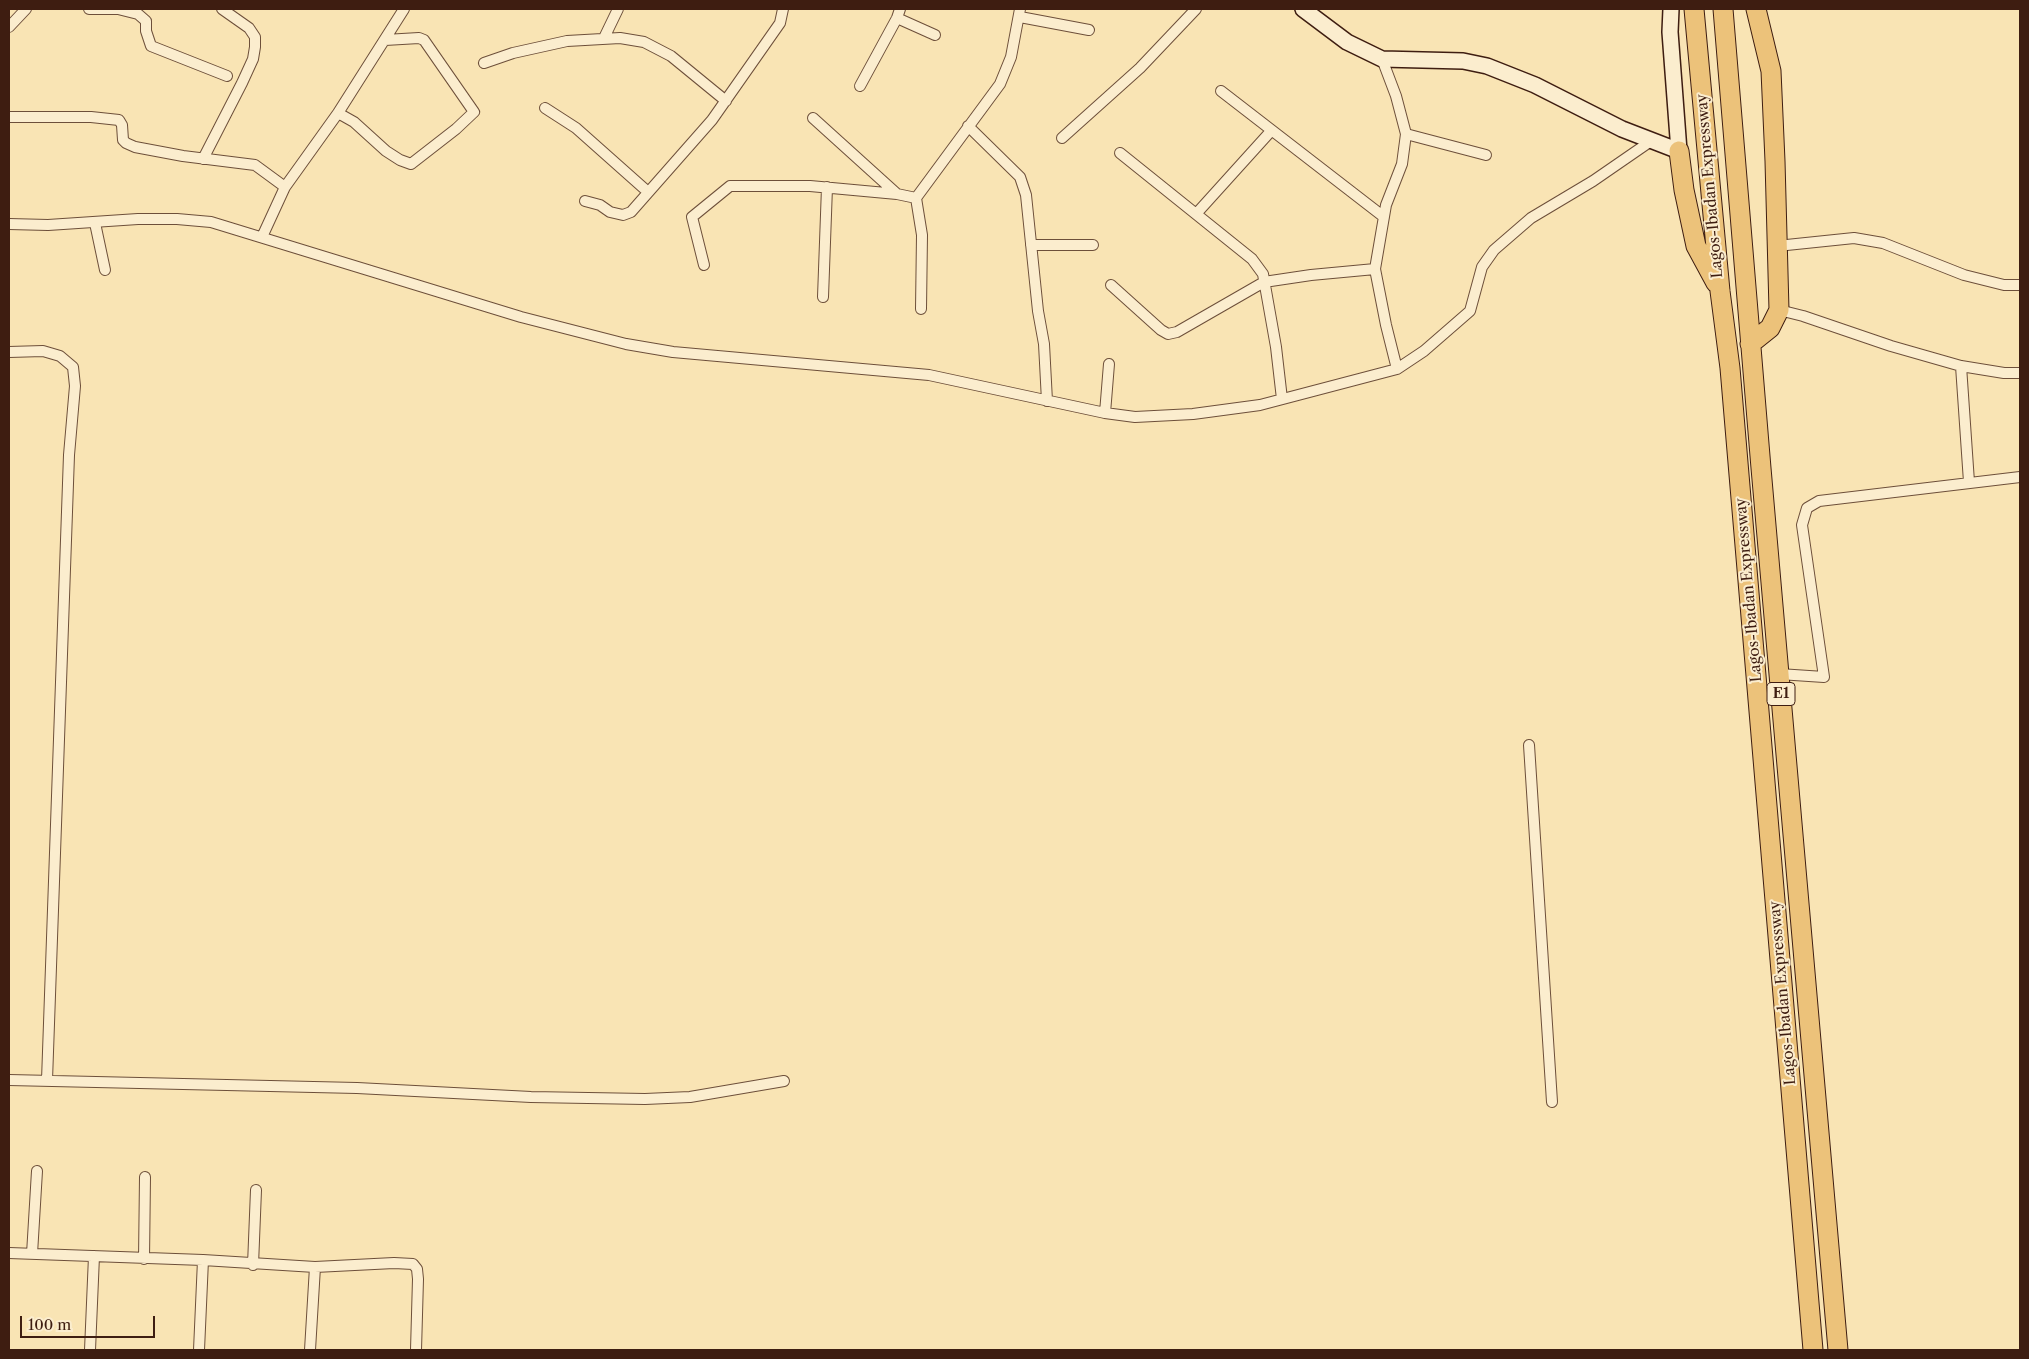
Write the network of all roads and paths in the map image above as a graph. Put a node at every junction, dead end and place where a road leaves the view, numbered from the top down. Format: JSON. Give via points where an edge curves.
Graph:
{"nodes":[{"id":1,"x":89,"y":9,"type":"edge"},
{"id":2,"x":222,"y":9,"type":"edge"},
{"id":3,"x":618,"y":9,"type":"edge"},
{"id":4,"x":783,"y":9,"type":"edge"},
{"id":5,"x":1196,"y":9,"type":"edge"},
{"id":6,"x":1303,"y":9,"type":"edge"},
{"id":7,"x":1671,"y":9,"type":"edge"},
{"id":8,"x":1694,"y":9,"type":"edge"},
{"id":9,"x":1723,"y":9,"type":"edge"},
{"id":10,"x":1756,"y":9,"type":"edge"},
{"id":11,"x":22,"y":10,"type":"edge"},
{"id":12,"x":400,"y":10,"type":"edge"},
{"id":13,"x":898,"y":13,"type":"edge"},
{"id":14,"x":1020,"y":13,"type":"edge"},
{"id":15,"x":9,"y":27,"type":"edge"},
{"id":16,"x":1089,"y":30,"type":"dead end"},
{"id":17,"x":935,"y":35,"type":"dead end"},
{"id":18,"x":604,"y":38,"type":"junction"},
{"id":19,"x":385,"y":40,"type":"junction"},
{"id":20,"x":1382,"y":59,"type":"junction"},
{"id":21,"x":484,"y":63,"type":"dead end"},
{"id":22,"x":227,"y":76,"type":"dead end"},
{"id":23,"x":860,"y":86,"type":"dead end"},
{"id":24,"x":1221,"y":91,"type":"dead end"},
{"id":25,"x":726,"y":101,"type":"junction"},
{"id":26,"x":545,"y":108,"type":"dead end"},
{"id":27,"x":338,"y":113,"type":"junction"},
{"id":28,"x":9,"y":117,"type":"edge"},
{"id":29,"x":812,"y":118,"type":"dead end"},
{"id":30,"x":968,"y":126,"type":"junction"},
{"id":31,"x":1271,"y":131,"type":"junction"},
{"id":32,"x":1406,"y":134,"type":"junction"},
{"id":33,"x":1062,"y":138,"type":"dead end"},
{"id":34,"x":1651,"y":142,"type":"junction"},
{"id":35,"x":1679,"y":151,"type":"junction"},
{"id":36,"x":1120,"y":153,"type":"dead end"},
{"id":37,"x":1486,"y":155,"type":"dead end"},
{"id":38,"x":203,"y":159,"type":"junction"},
{"id":39,"x":285,"y":187,"type":"junction"},
{"id":40,"x":827,"y":187,"type":"junction"},
{"id":41,"x":648,"y":192,"type":"junction"},
{"id":42,"x":897,"y":194,"type":"junction"},
{"id":43,"x":916,"y":198,"type":"junction"},
{"id":44,"x":585,"y":201,"type":"dead end"},
{"id":45,"x":1196,"y":214,"type":"junction"},
{"id":46,"x":1384,"y":217,"type":"junction"},
{"id":47,"x":95,"y":223,"type":"junction"},
{"id":48,"x":9,"y":224,"type":"edge"},
{"id":49,"x":262,"y":237,"type":"junction"},
{"id":50,"x":1031,"y":245,"type":"junction"},
{"id":51,"x":1093,"y":245,"type":"dead end"},
{"id":52,"x":1777,"y":246,"type":"junction"},
{"id":53,"x":704,"y":264,"type":"dead end"},
{"id":54,"x":1375,"y":269,"type":"junction"},
{"id":55,"x":105,"y":270,"type":"dead end"},
{"id":56,"x":1264,"y":282,"type":"junction"},
{"id":57,"x":2020,"y":284,"type":"edge"},
{"id":58,"x":1111,"y":285,"type":"dead end"},
{"id":59,"x":1720,"y":291,"type":"junction"},
{"id":60,"x":823,"y":297,"type":"dead end"},
{"id":61,"x":921,"y":309,"type":"dead end"},
{"id":62,"x":1779,"y":310,"type":"junction"},
{"id":63,"x":1750,"y":344,"type":"junction"},
{"id":64,"x":9,"y":352,"type":"edge"},
{"id":65,"x":1109,"y":364,"type":"dead end"},
{"id":66,"x":1961,"y":366,"type":"junction"},
{"id":67,"x":1397,"y":369,"type":"junction"},
{"id":68,"x":2020,"y":373,"type":"edge"},
{"id":69,"x":1282,"y":399,"type":"junction"},
{"id":70,"x":1047,"y":401,"type":"junction"},
{"id":71,"x":1104,"y":413,"type":"junction"},
{"id":72,"x":2020,"y":477,"type":"edge"},
{"id":73,"x":1969,"y":482,"type":"junction"},
{"id":74,"x":1779,"y":674,"type":"junction"},
{"id":75,"x":1529,"y":745,"type":"dead end"},
{"id":76,"x":9,"y":1080,"type":"edge"},
{"id":77,"x":47,"y":1080,"type":"junction"},
{"id":78,"x":784,"y":1081,"type":"dead end"},
{"id":79,"x":1552,"y":1102,"type":"dead end"},
{"id":80,"x":37,"y":1171,"type":"dead end"},
{"id":81,"x":145,"y":1177,"type":"dead end"},
{"id":82,"x":256,"y":1190,"type":"dead end"},
{"id":83,"x":9,"y":1254,"type":"edge"},
{"id":84,"x":32,"y":1254,"type":"junction"},
{"id":85,"x":94,"y":1256,"type":"junction"},
{"id":86,"x":144,"y":1259,"type":"junction"},
{"id":87,"x":203,"y":1260,"type":"junction"},
{"id":88,"x":253,"y":1265,"type":"junction"},
{"id":89,"x":315,"y":1267,"type":"junction"},
{"id":90,"x":90,"y":1350,"type":"edge"},
{"id":91,"x":199,"y":1350,"type":"edge"},
{"id":92,"x":310,"y":1350,"type":"edge"},
{"id":93,"x":416,"y":1350,"type":"edge"},
{"id":94,"x":1814,"y":1350,"type":"edge"},
{"id":95,"x":1838,"y":1350,"type":"edge"}],
"edges":[{"from":1,"to":22,"type":"street","via":[[124,9],[138,14],[146,21],[151,46]]},
{"from":2,"to":38,"type":"street","via":[[249,28],[255,38],[255,47],[242,83]]},
{"from":3,"to":18,"type":"street"},
{"from":4,"to":25,"type":"street","via":[[780,23]]},
{"from":5,"to":33,"type":"street","via":[[1140,68]]},
{"from":6,"to":20,"type":"street","via":[[1347,42]]},
{"from":7,"to":35,"type":"street"},
{"from":8,"to":59,"type":"highway","name":"Lagos-Ibadan Expressway","number":"E1"},
{"from":9,"to":63,"type":"highway","name":"Lagos-Ibadan Expressway","number":"E1"},
{"from":10,"to":52,"type":"highway","via":[[1771,71]]},
{"from":11,"to":15,"type":"street"},
{"from":12,"to":19,"type":"street"},
{"from":13,"to":17,"type":"street"},
{"from":13,"to":23,"type":"street"},
{"from":14,"to":16,"type":"street"},
{"from":14,"to":30,"type":"street","via":[[1012,57],[1000,84]]},
{"from":18,"to":21,"type":"street","via":[[547,45]]},
{"from":18,"to":25,"type":"street","via":[[644,42],[671,56]]},
{"from":19,"to":27,"type":"street"},
{"from":19,"to":27,"type":"street","via":[[424,40],[474,112],[411,164],[386,151],[354,122]]},
{"from":20,"to":32,"type":"street"},
{"from":20,"to":34,"type":"street","via":[[1487,66],[1535,85]]},
{"from":24,"to":31,"type":"street"},
{"from":25,"to":41,"type":"street"},
{"from":26,"to":41,"type":"street","via":[[576,128]]},
{"from":27,"to":39,"type":"street"},
{"from":28,"to":38,"type":"street","via":[[119,120],[126,143]]},
{"from":29,"to":42,"type":"street"},
{"from":30,"to":43,"type":"street"},
{"from":30,"to":50,"type":"street","via":[[1020,176],[1026,195]]},
{"from":31,"to":45,"type":"street"},
{"from":31,"to":46,"type":"street"},
{"from":32,"to":37,"type":"street"},
{"from":32,"to":46,"type":"street","via":[[1402,164]]},
{"from":34,"to":35,"type":"street"},
{"from":34,"to":67,"type":"street","via":[[1531,218],[1494,250],[1482,267],[1470,311],[1424,351]]},
{"from":35,"to":59,"type":"highway","via":[[1696,246]]},
{"from":36,"to":45,"type":"street"},
{"from":38,"to":39,"type":"street","via":[[255,165]]},
{"from":39,"to":49,"type":"street"},
{"from":40,"to":42,"type":"street"},
{"from":40,"to":53,"type":"street","via":[[730,186],[692,217]]},
{"from":40,"to":60,"type":"street"},
{"from":41,"to":44,"type":"street","via":[[631,212],[623,215]]},
{"from":42,"to":43,"type":"street"},
{"from":43,"to":61,"type":"street","via":[[922,234]]},
{"from":45,"to":56,"type":"street","via":[[1252,259],[1263,274]]},
{"from":46,"to":54,"type":"street"},
{"from":47,"to":48,"type":"street"},
{"from":47,"to":49,"type":"street","via":[[177,219],[211,222]]},
{"from":47,"to":55,"type":"street"},
{"from":49,"to":70,"type":"street","via":[[520,317],[626,344],[673,352],[929,375]]},
{"from":50,"to":51,"type":"street"},
{"from":50,"to":70,"type":"street","via":[[1044,344]]},
{"from":52,"to":57,"type":"street","via":[[1854,238],[1883,243],[1964,275],[2004,285]]},
{"from":52,"to":62,"type":"highway"},
{"from":54,"to":56,"type":"street"},
{"from":54,"to":67,"type":"street"},
{"from":56,"to":58,"type":"street","via":[[1178,332],[1168,334]]},
{"from":56,"to":69,"type":"street"},
{"from":59,"to":94,"type":"highway","name":"Lagos-Ibadan Expressway","number":"E1","via":[[1731,378]]},
{"from":62,"to":63,"type":"highway","via":[[1770,328]]},
{"from":62,"to":66,"type":"street"},
{"from":63,"to":74,"type":"highway","name":"Lagos-Ibadan Expressway","number":"E1"},
{"from":64,"to":77,"type":"street","via":[[43,352],[60,356],[73,367],[75,386],[69,455]]},
{"from":65,"to":71,"type":"street"},
{"from":66,"to":68,"type":"street"},
{"from":66,"to":73,"type":"street"},
{"from":67,"to":69,"type":"street"},
{"from":69,"to":71,"type":"street","via":[[1193,414],[1135,417]]},
{"from":70,"to":71,"type":"street"},
{"from":72,"to":73,"type":"street"},
{"from":73,"to":74,"type":"street","via":[[1819,501],[1806,508],[1802,525],[1824,676]]},
{"from":74,"to":95,"type":"highway","name":"Lagos-Ibadan Expressway","number":"E1"},
{"from":75,"to":79,"type":"street"},
{"from":76,"to":77,"type":"street"},
{"from":77,"to":78,"type":"street","via":[[645,1099],[690,1097]]},
{"from":80,"to":84,"type":"street"},
{"from":81,"to":86,"type":"street"},
{"from":82,"to":88,"type":"street"},
{"from":83,"to":84,"type":"street"},
{"from":84,"to":85,"type":"street"},
{"from":85,"to":86,"type":"street"},
{"from":85,"to":90,"type":"street"},
{"from":86,"to":87,"type":"street"},
{"from":87,"to":88,"type":"street"},
{"from":87,"to":91,"type":"street"},
{"from":88,"to":89,"type":"street"},
{"from":89,"to":92,"type":"street"},
{"from":89,"to":93,"type":"street","via":[[412,1264],[417,1269],[418,1279]]}]}
